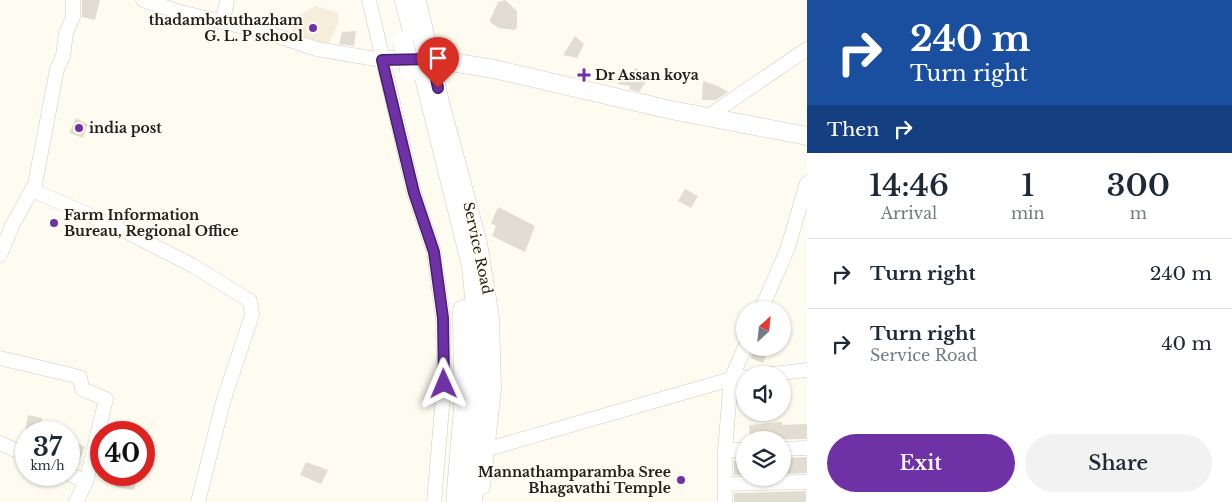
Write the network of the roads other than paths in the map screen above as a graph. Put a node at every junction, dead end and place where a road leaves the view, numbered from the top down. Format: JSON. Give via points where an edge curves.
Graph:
{"nodes":[{"id":1,"x":73,"y":0,"type":"edge"},
{"id":2,"x":143,"y":0,"type":"edge"},
{"id":3,"x":227,"y":0,"type":"edge"},
{"id":4,"x":369,"y":0,"type":"edge"},
{"id":5,"x":391,"y":0,"type":"edge"},
{"id":6,"x":405,"y":0,"type":"edge"},
{"id":7,"x":419,"y":0,"type":"edge"},
{"id":8,"x":223,"y":22,"type":"junction"},
{"id":9,"x":409,"y":42,"type":"junction"},
{"id":10,"x":807,"y":49,"type":"edge"},
{"id":11,"x":382,"y":60,"type":"junction"},
{"id":12,"x":421,"y":65,"type":"junction"},
{"id":13,"x":707,"y":117,"type":"junction"},
{"id":14,"x":807,"y":136,"type":"edge"},
{"id":15,"x":807,"y":183,"type":"edge"},
{"id":16,"x":32,"y":190,"type":"junction"},
{"id":17,"x":0,"y":255,"type":"edge"},
{"id":18,"x":765,"y":301,"type":"edge"},
{"id":19,"x":0,"y":358,"type":"edge"},
{"id":20,"x":807,"y":370,"type":"edge"},
{"id":21,"x":791,"y":372,"type":"edge"},
{"id":22,"x":736,"y":379,"type":"edge"},
{"id":23,"x":736,"y":390,"type":"edge"},
{"id":24,"x":0,"y":443,"type":"edge"},
{"id":25,"x":807,"y":448,"type":"edge"},
{"id":26,"x":488,"y":449,"type":"junction"},
{"id":27,"x":791,"y":449,"type":"edge"},
{"id":28,"x":15,"y":450,"type":"edge"},
{"id":29,"x":726,"y":450,"type":"junction"},
{"id":30,"x":736,"y":450,"type":"edge"},
{"id":31,"x":80,"y":479,"type":"edge"},
{"id":32,"x":86,"y":482,"type":"junction"},
{"id":33,"x":807,"y":482,"type":"edge"},
{"id":34,"x":725,"y":484,"type":"junction"},
{"id":35,"x":76,"y":502,"type":"edge"},
{"id":36,"x":198,"y":502,"type":"edge"},
{"id":37,"x":434,"y":502,"type":"edge"},
{"id":38,"x":456,"y":502,"type":"edge"},
{"id":39,"x":472,"y":502,"type":"edge"},
{"id":40,"x":482,"y":502,"type":"edge"},
{"id":41,"x":726,"y":502,"type":"edge"}],
"edges":[{"from":1,"to":16,"type":"street","via":[[72,17],[57,69]]},
{"from":2,"to":8,"type":"street"},
{"from":3,"to":8,"type":"street"},
{"from":4,"to":11,"type":"street"},
{"from":5,"to":9,"type":"highway"},
{"from":6,"to":9,"type":"highway"},
{"from":7,"to":12,"type":"street","name":"Service Road"},
{"from":8,"to":11,"type":"street","via":[[317,49]]},
{"from":9,"to":12,"type":"highway","bridge":true},
{"from":10,"to":13,"type":"street"},
{"from":11,"to":12,"type":"main road"},
{"from":11,"to":37,"type":"street","via":[[414,193],[434,252],[443,318],[444,384]]},
{"from":12,"to":13,"type":"main road","via":[[557,82]]},
{"from":12,"to":26,"type":"street","name":"Service Road","via":[[480,243],[492,318],[494,389]]},
{"from":12,"to":38,"type":"highway","via":[[459,262],[465,327],[464,400]]},
{"from":12,"to":39,"type":"highway","via":[[472,266],[484,390]]},
{"from":13,"to":14,"type":"main road"},
{"from":15,"to":18,"type":"street","via":[[787,250]]},
{"from":16,"to":17,"type":"street"},
{"from":16,"to":36,"type":"street","via":[[121,229],[192,265],[250,300],[252,315],[224,399]]},
{"from":19,"to":32,"type":"street","via":[[80,377],[82,389],[106,399]]},
{"from":20,"to":21,"type":"street"},
{"from":22,"to":26,"type":"street"},
{"from":23,"to":29,"type":"street"},
{"from":24,"to":28,"type":"street"},
{"from":25,"to":27,"type":"street"},
{"from":26,"to":40,"type":"street","name":"Service Road"},
{"from":29,"to":30,"type":"street"},
{"from":29,"to":34,"type":"street"},
{"from":31,"to":32,"type":"street"},
{"from":32,"to":35,"type":"street"},
{"from":33,"to":34,"type":"street"},
{"from":34,"to":41,"type":"street"}]}
